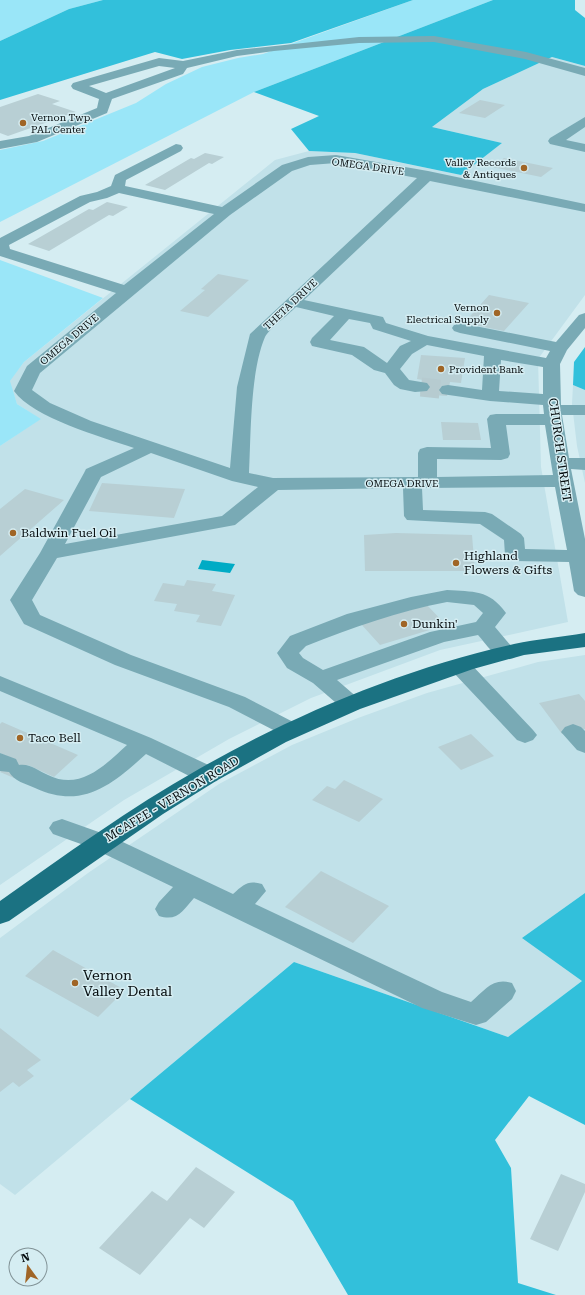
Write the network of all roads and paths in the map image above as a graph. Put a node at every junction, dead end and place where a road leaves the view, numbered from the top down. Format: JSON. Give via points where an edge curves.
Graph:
{"nodes":[{"id":1,"x":183,"y":64,"type":"junction"},
{"id":2,"x":585,"y":72,"type":"edge"},
{"id":3,"x":106,"y":97,"type":"junction"},
{"id":4,"x":585,"y":121,"type":"edge"},
{"id":5,"x":0,"y":145,"type":"edge"},
{"id":6,"x":176,"y":148,"type":"dead end"},
{"id":7,"x":585,"y":148,"type":"edge"},
{"id":8,"x":428,"y":175,"type":"junction"},
{"id":9,"x":116,"y":188,"type":"junction"},
{"id":10,"x":585,"y":208,"type":"edge"},
{"id":11,"x":225,"y":212,"type":"junction"},
{"id":12,"x":127,"y":291,"type":"junction"},
{"id":13,"x":293,"y":302,"type":"junction"},
{"id":14,"x":346,"y":313,"type":"junction"},
{"id":15,"x":585,"y":318,"type":"edge"},
{"id":16,"x":460,"y":328,"type":"dead end"},
{"id":17,"x":369,"y":338,"type":"junction"},
{"id":18,"x":425,"y":340,"type":"junction"},
{"id":19,"x":493,"y":352,"type":"junction"},
{"id":20,"x":556,"y":356,"type":"junction"},
{"id":21,"x":391,"y":369,"type":"junction"},
{"id":22,"x":421,"y":388,"type":"tunnel mouth"},
{"id":23,"x":448,"y":390,"type":"tunnel mouth"},
{"id":24,"x":490,"y":396,"type":"junction"},
{"id":25,"x":552,"y":410,"type":"junction"},
{"id":26,"x":585,"y":410,"type":"edge"},
{"id":27,"x":150,"y":447,"type":"junction"},
{"id":28,"x":585,"y":464,"type":"edge"},
{"id":29,"x":561,"y":472,"type":"junction"},
{"id":30,"x":239,"y":477,"type":"junction"},
{"id":31,"x":420,"y":482,"type":"junction"},
{"id":32,"x":273,"y":484,"type":"junction"},
{"id":33,"x":579,"y":544,"type":"edge"},
{"id":34,"x":50,"y":553,"type":"junction"},
{"id":35,"x":585,"y":591,"type":"edge"},
{"id":36,"x":483,"y":627,"type":"junction"},
{"id":37,"x":585,"y":640,"type":"edge"},
{"id":38,"x":506,"y":653,"type":"junction"},
{"id":39,"x":460,"y":666,"type":"junction"},
{"id":40,"x":320,"y":678,"type":"junction"},
{"id":41,"x":0,"y":683,"type":"edge"},
{"id":42,"x":351,"y":704,"type":"junction"},
{"id":43,"x":291,"y":730,"type":"junction"},
{"id":44,"x":525,"y":735,"type":"dead end"},
{"id":45,"x":143,"y":743,"type":"junction"},
{"id":46,"x":9,"y":766,"type":"edge"},
{"id":47,"x":208,"y":775,"type":"junction"},
{"id":48,"x":62,"y":828,"type":"dead end"},
{"id":49,"x":101,"y":842,"type":"junction"},
{"id":50,"x":191,"y":885,"type":"junction"},
{"id":51,"x":168,"y":909,"type":"dead end"},
{"id":52,"x":0,"y":914,"type":"edge"},
{"id":53,"x":502,"y":991,"type":"dead end"}],
"edges":[{"from":1,"to":2,"type":"street","via":[[274,48],[359,40],[434,39],[526,56]]},
{"from":1,"to":3,"type":"street","via":[[179,71]]},
{"from":1,"to":3,"type":"street","via":[[159,62],[76,86]]},
{"from":3,"to":5,"type":"street","via":[[103,110],[32,139]]},
{"from":4,"to":7,"type":"street","via":[[555,141]]},
{"from":6,"to":9,"type":"street","via":[[120,178]]},
{"from":8,"to":10,"type":"street","name":"OMEGA DRIVE"},
{"from":8,"to":11,"type":"street","name":"OMEGA DRIVE","via":[[336,159],[308,161],[287,168]]},
{"from":8,"to":13,"type":"street","name":"THETA DRIVE"},
{"from":9,"to":11,"type":"street"},
{"from":9,"to":12,"type":"street","via":[[85,199],[1,243],[3,252],[15,257]]},
{"from":11,"to":12,"type":"street","name":"OMEGA DRIVE"},
{"from":12,"to":27,"type":"street","name":"OMEGA DRIVE","via":[[33,370],[23,391],[44,407],[57,413]]},
{"from":13,"to":14,"type":"street"},
{"from":13,"to":30,"type":"street","name":"THETA DRIVE","via":[[258,334],[251,354],[246,377]]},
{"from":14,"to":17,"type":"street","via":[[377,320]]},
{"from":14,"to":17,"type":"street","via":[[318,342]]},
{"from":15,"to":20,"type":"street"},
{"from":16,"to":20,"type":"street"},
{"from":17,"to":18,"type":"street"},
{"from":17,"to":21,"type":"street","via":[[380,366]]},
{"from":18,"to":19,"type":"street"},
{"from":18,"to":21,"type":"street","via":[[406,350]]},
{"from":19,"to":20,"type":"street"},
{"from":19,"to":24,"type":"street"},
{"from":20,"to":25,"type":"street","name":"CHURCH STREET"},
{"from":21,"to":22,"type":"street","via":[[397,379],[407,386]]},
{"from":23,"to":24,"type":"street"},
{"from":24,"to":25,"type":"street"},
{"from":25,"to":26,"type":"street"},
{"from":25,"to":29,"type":"street","name":"CHURCH STREET"},
{"from":25,"to":31,"type":"street","via":[[496,419],[501,454],[426,453]]},
{"from":27,"to":30,"type":"street","name":"OMEGA DRIVE"},
{"from":27,"to":34,"type":"street","via":[[93,473]]},
{"from":28,"to":29,"type":"street","name":"OMEGA DRIVE"},
{"from":29,"to":31,"type":"street","name":"OMEGA DRIVE"},
{"from":29,"to":33,"type":"street","name":"CHURCH STREET"},
{"from":30,"to":32,"type":"street","name":"OMEGA DRIVE"},
{"from":31,"to":32,"type":"street","name":"OMEGA DRIVE"},
{"from":31,"to":33,"type":"street","via":[[414,516],[485,518],[514,538],[515,555]]},
{"from":32,"to":34,"type":"street","via":[[228,521]]},
{"from":33,"to":35,"type":"street","name":"CHURCH STREET"},
{"from":34,"to":43,"type":"street","via":[[21,600],[32,618],[123,660],[237,702]]},
{"from":36,"to":38,"type":"street"},
{"from":36,"to":40,"type":"street","via":[[438,637]]},
{"from":36,"to":40,"type":"street","via":[[494,613],[480,599],[447,596],[418,601],[355,619],[298,641],[288,653],[295,663]]},
{"from":37,"to":38,"type":"main road","name":"MCAFEE - VERNON ROAD"},
{"from":38,"to":39,"type":"main road","name":"MCAFEE - VERNON ROAD"},
{"from":39,"to":42,"type":"main road","name":"MCAFEE - VERNON ROAD"},
{"from":39,"to":44,"type":"street"},
{"from":40,"to":42,"type":"street"},
{"from":41,"to":45,"type":"street"},
{"from":42,"to":43,"type":"main road","name":"MCAFEE - VERNON ROAD"},
{"from":43,"to":47,"type":"main road","name":"MCAFEE - VERNON ROAD"},
{"from":45,"to":46,"type":"street","via":[[98,783],[77,789],[52,786]]},
{"from":45,"to":47,"type":"street"},
{"from":47,"to":49,"type":"main road","name":"MCAFEE - VERNON ROAD"},
{"from":48,"to":49,"type":"street"},
{"from":49,"to":50,"type":"street"},
{"from":49,"to":52,"type":"main road","name":"MCAFEE - VERNON ROAD"},
{"from":50,"to":51,"type":"street"},
{"from":50,"to":53,"type":"street","via":[[245,898],[387,970],[432,1000],[476,1014]]}]}
